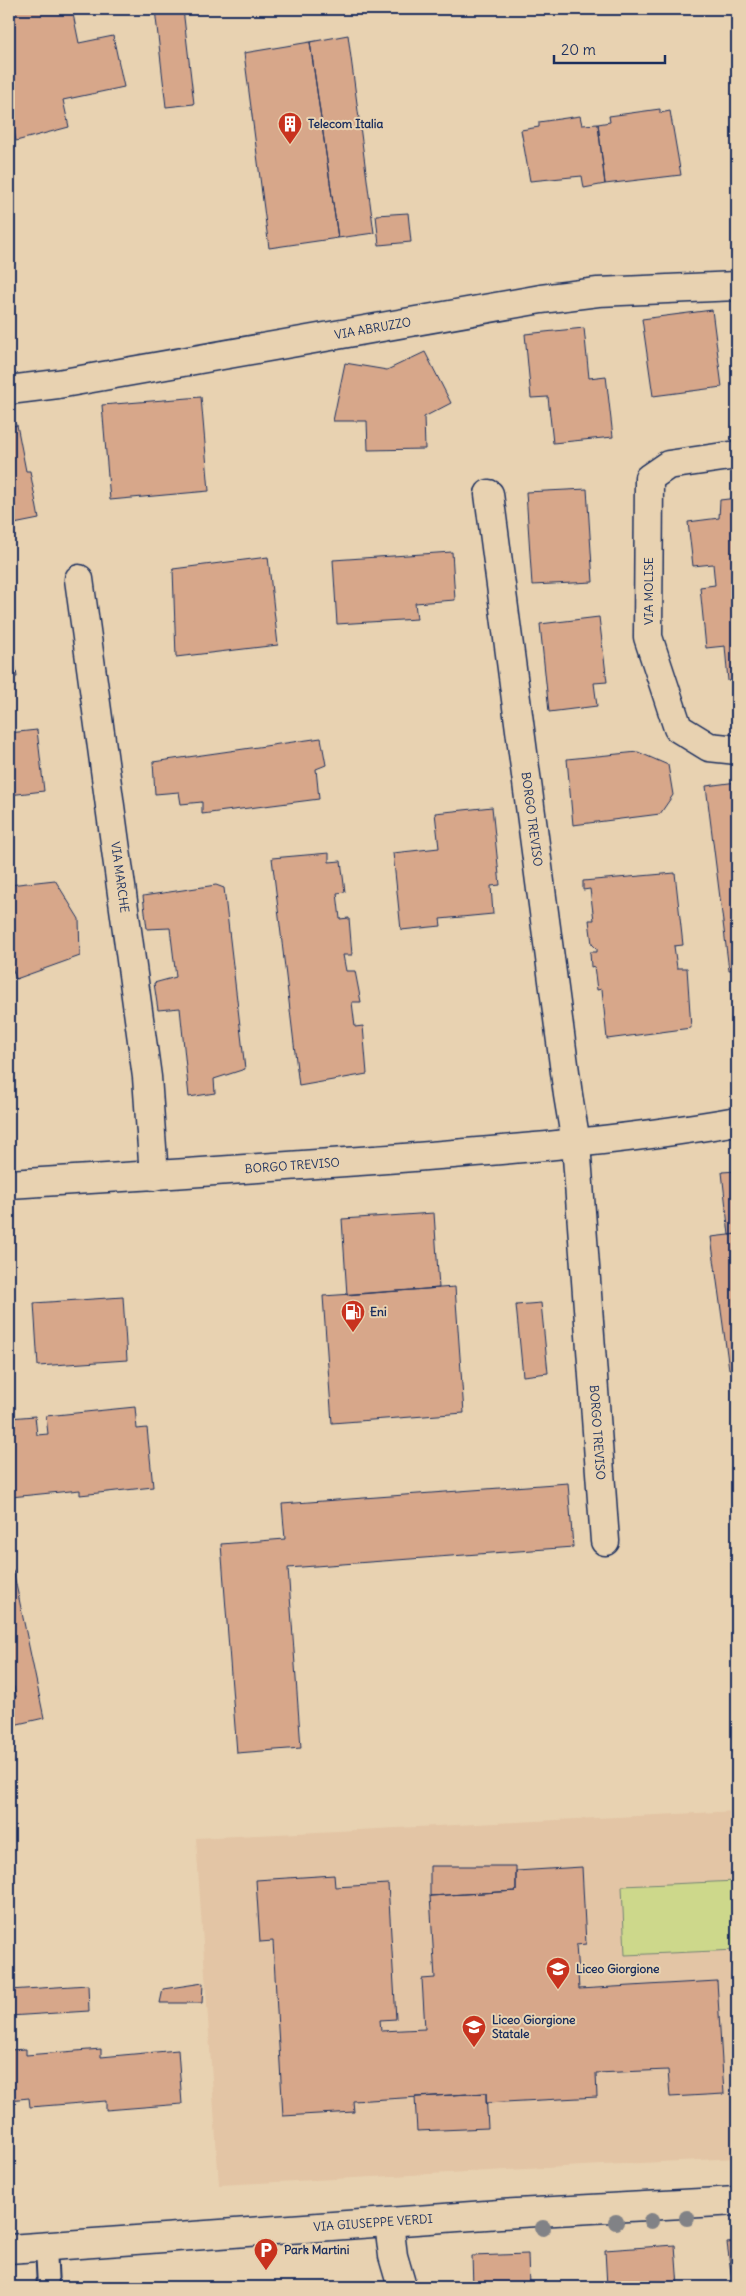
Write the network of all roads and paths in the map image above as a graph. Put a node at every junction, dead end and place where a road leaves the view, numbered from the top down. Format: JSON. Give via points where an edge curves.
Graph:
{"nodes":[{"id":1,"x":737,"y":286,"type":"edge"},
{"id":2,"x":9,"y":390,"type":"edge"},
{"id":3,"x":737,"y":455,"type":"edge"},
{"id":4,"x":489,"y":494,"type":"dead end"},
{"id":5,"x":79,"y":579,"type":"dead end"},
{"id":6,"x":737,"y":750,"type":"edge"},
{"id":7,"x":737,"y":1120,"type":"edge"},
{"id":8,"x":576,"y":1143,"type":"junction"},
{"id":9,"x":154,"y":1176,"type":"junction"},
{"id":10,"x":9,"y":1184,"type":"edge"},
{"id":11,"x":605,"y":1541,"type":"dead end"},
{"id":12,"x":737,"y":2201,"type":"edge"},
{"id":13,"x":389,"y":2223,"type":"junction"},
{"id":14,"x":46,"y":2246,"type":"junction"},
{"id":15,"x":9,"y":2249,"type":"edge"},
{"id":16,"x":48,"y":2287,"type":"edge"},
{"id":17,"x":402,"y":2287,"type":"edge"}],
"edges":[{"from":1,"to":2,"type":"street","name":"VIA ABRUZZO","via":[[598,292],[541,299]]},
{"from":3,"to":6,"type":"street","name":"VIA MOLISE","via":[[668,464],[649,478],[648,637],[678,728],[709,747]]},
{"from":4,"to":8,"type":"street","name":"BORGO TREVISO"},
{"from":5,"to":9,"type":"street","name":"VIA MARCHE","via":[[148,1078]]},
{"from":7,"to":8,"type":"street","name":"BORGO TREVISO","via":[[678,1131]]},
{"from":8,"to":9,"type":"street","name":"BORGO TREVISO"},
{"from":8,"to":11,"type":"street","name":"BORGO TREVISO"},
{"from":9,"to":10,"type":"street","name":"BORGO TREVISO"},
{"from":12,"to":13,"type":"street","name":"VIA GIUSEPPE VERDI"},
{"from":13,"to":14,"type":"street","name":"VIA GIUSEPPE VERDI"},
{"from":13,"to":17,"type":"street","via":[[393,2256]]},
{"from":14,"to":15,"type":"street","name":"VIA GIUSEPPE VERDI"},
{"from":14,"to":16,"type":"lane"}]}
